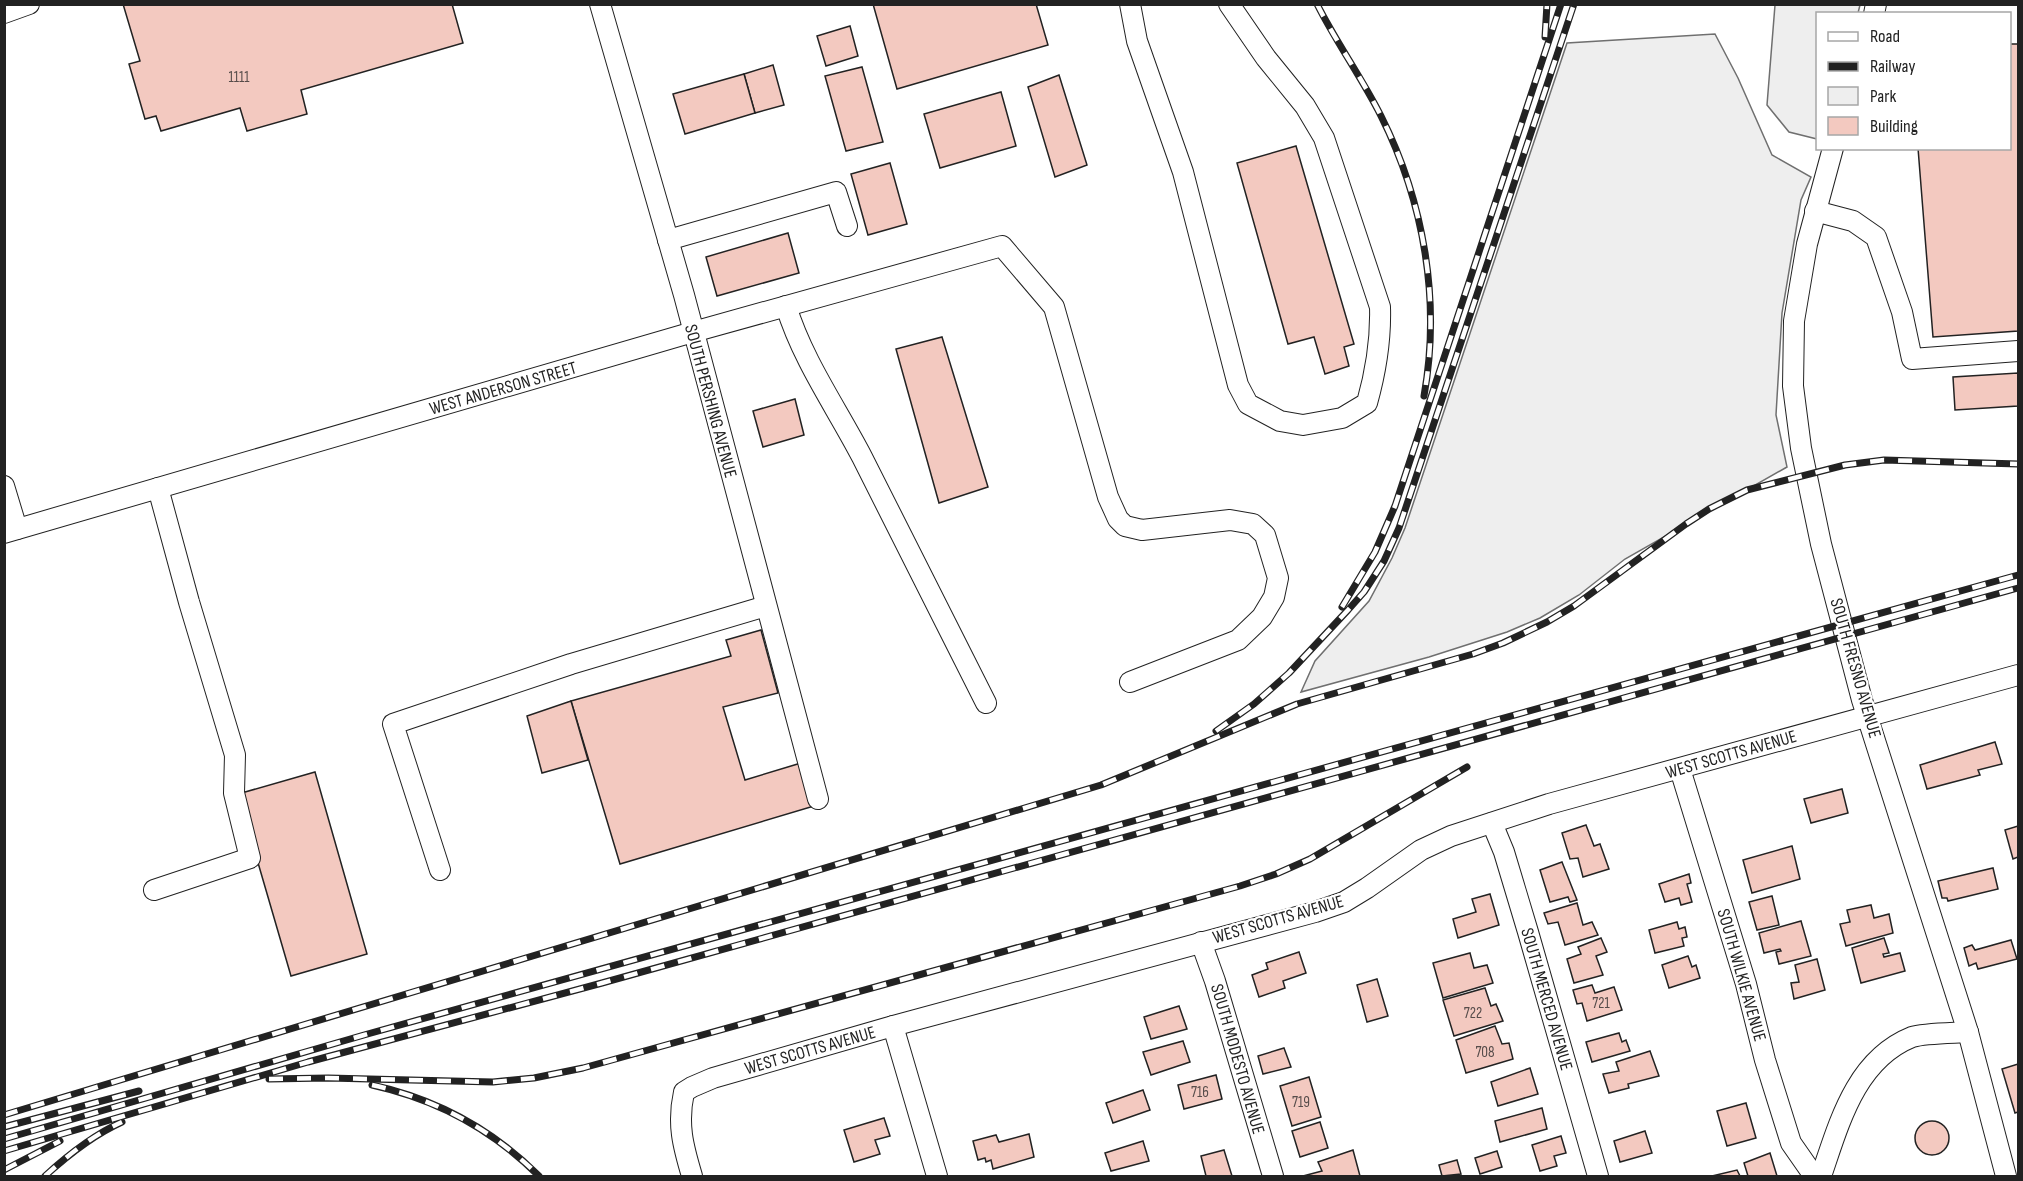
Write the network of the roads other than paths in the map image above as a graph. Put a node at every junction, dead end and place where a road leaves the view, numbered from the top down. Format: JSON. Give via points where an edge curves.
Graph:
{"nodes":[{"id":1,"x":29,"y":4,"type":"edge"},
{"id":2,"x":600,"y":4,"type":"edge"},
{"id":3,"x":1130,"y":4,"type":"edge"},
{"id":4,"x":1229,"y":4,"type":"edge"},
{"id":5,"x":4,"y":13,"type":"edge"},
{"id":6,"x":1832,"y":150,"type":"edge"},
{"id":7,"x":1815,"y":211,"type":"junction"},
{"id":8,"x":846,"y":226,"type":"dead end"},
{"id":9,"x":668,"y":240,"type":"junction"},
{"id":10,"x":786,"y":306,"type":"junction"},
{"id":11,"x":693,"y":332,"type":"junction"},
{"id":12,"x":2019,"y":351,"type":"edge"},
{"id":13,"x":4,"y":486,"type":"edge"},
{"id":14,"x":158,"y":488,"type":"junction"},
{"id":15,"x":11,"y":531,"type":"edge"},
{"id":16,"x":766,"y":606,"type":"junction"},
{"id":17,"x":2019,"y":675,"type":"edge"},
{"id":18,"x":1130,"y":682,"type":"dead end"},
{"id":19,"x":986,"y":703,"type":"dead end"},
{"id":20,"x":1867,"y":716,"type":"junction"},
{"id":21,"x":1680,"y":768,"type":"junction"},
{"id":22,"x":818,"y":799,"type":"dead end"},
{"id":23,"x":1492,"y":823,"type":"junction"},
{"id":24,"x":440,"y":870,"type":"dead end"},
{"id":25,"x":154,"y":890,"type":"dead end"},
{"id":26,"x":1201,"y":942,"type":"junction"},
{"id":27,"x":893,"y":1026,"type":"junction"},
{"id":28,"x":1968,"y":1032,"type":"junction"},
{"id":29,"x":692,"y":1176,"type":"edge"},
{"id":30,"x":937,"y":1176,"type":"edge"},
{"id":31,"x":1272,"y":1176,"type":"edge"},
{"id":32,"x":1598,"y":1176,"type":"edge"},
{"id":33,"x":1814,"y":1176,"type":"edge"},
{"id":34,"x":1821,"y":1176,"type":"edge"},
{"id":35,"x":2007,"y":1176,"type":"edge"}],
"edges":[{"from":1,"to":5,"type":"street"},
{"from":2,"to":9,"type":"street","name":"SOUTH PERSHING AVENUE"},
{"from":3,"to":4,"type":"street","via":[[1137,41],[1183,172],[1238,385],[1248,404],[1280,421],[1303,425],[1342,418],[1367,403],[1377,363],[1380,307],[1324,138],[1305,106]]},
{"from":6,"to":7,"type":"street","name":"SOUTH FRESNO AVENUE"},
{"from":7,"to":12,"type":"street","via":[[1853,221],[1876,237],[1902,312],[1912,359]]},
{"from":7,"to":20,"type":"street","name":"SOUTH FRESNO AVENUE","via":[[1794,321],[1793,386],[1805,474]]},
{"from":8,"to":9,"type":"street","via":[[836,192]]},
{"from":9,"to":11,"type":"street","name":"SOUTH PERSHING AVENUE"},
{"from":10,"to":11,"type":"street","name":"WEST ANDERSON STREET"},
{"from":10,"to":18,"type":"street","name":"WEST ANDERSON STREET","via":[[1002,246],[1054,307],[1118,519],[1125,526],[1142,530],[1230,520],[1253,524],[1264,535],[1278,578],[1274,597],[1262,617],[1238,640]]},
{"from":10,"to":19,"type":"street","via":[[813,372],[861,455]]},
{"from":11,"to":14,"type":"street","name":"WEST ANDERSON STREET"},
{"from":11,"to":16,"type":"street","name":"SOUTH PERSHING AVENUE"},
{"from":13,"to":15,"type":"street"},
{"from":14,"to":15,"type":"street","name":"WEST ANDERSON STREET"},
{"from":14,"to":25,"type":"street","via":[[235,755],[234,793],[250,858]]},
{"from":16,"to":22,"type":"street","name":"SOUTH PERSHING AVENUE"},
{"from":16,"to":24,"type":"street","via":[[571,664],[393,724]]},
{"from":17,"to":20,"type":"street","name":"WEST SCOTTS AVENUE"},
{"from":20,"to":21,"type":"street","name":"WEST SCOTTS AVENUE"},
{"from":20,"to":28,"type":"street","name":"SOUTH FRESNO AVENUE"},
{"from":21,"to":23,"type":"street","name":"WEST SCOTTS AVENUE"},
{"from":21,"to":33,"type":"street","name":"SOUTH WILKIE AVENUE","via":[[1791,1143]]},
{"from":23,"to":26,"type":"street","name":"WEST SCOTTS AVENUE","via":[[1421,850],[1344,902]]},
{"from":23,"to":32,"type":"street","name":"SOUTH MERCED AVENUE","via":[[1504,852]]},
{"from":26,"to":27,"type":"street","name":"WEST SCOTTS AVENUE"},
{"from":26,"to":31,"type":"street","name":"SOUTH MODESTO AVENUE"},
{"from":27,"to":29,"type":"street","name":"WEST SCOTTS AVENUE","via":[[713,1078],[684,1092],[681,1136]]},
{"from":27,"to":30,"type":"street"},
{"from":28,"to":34,"type":"street","via":[[1913,1036],[1868,1071],[1842,1113]]},
{"from":28,"to":35,"type":"street","name":"SOUTH FRESNO AVENUE"}]}
